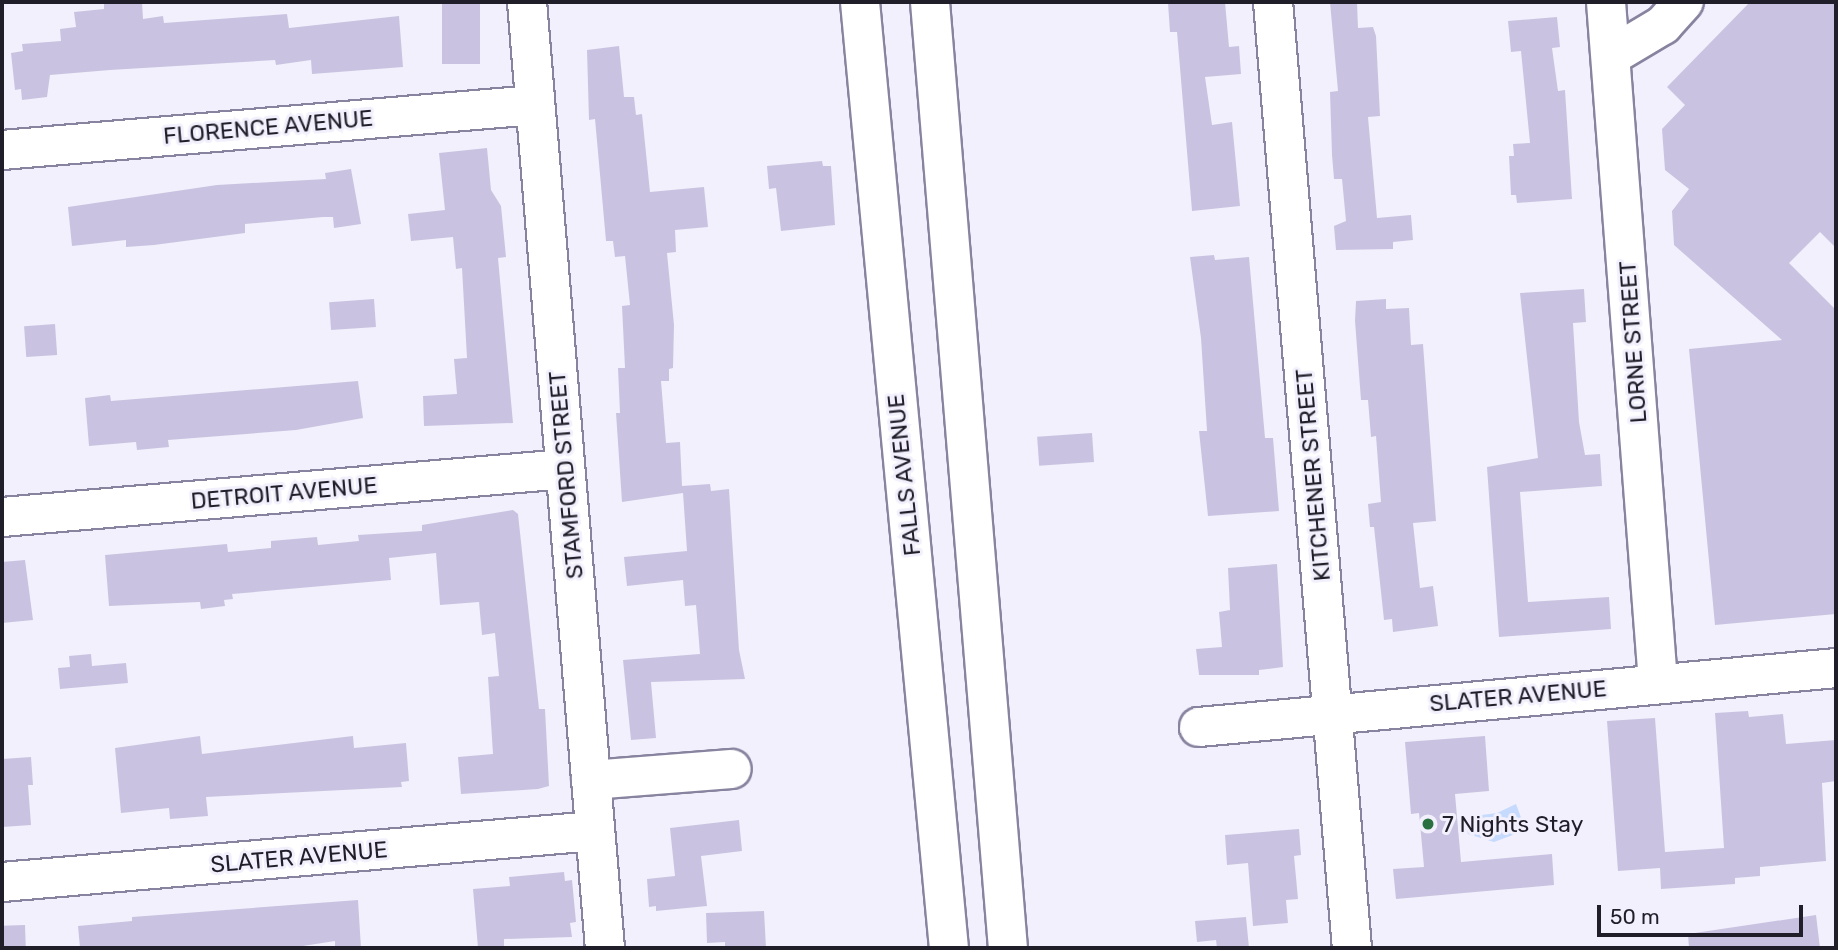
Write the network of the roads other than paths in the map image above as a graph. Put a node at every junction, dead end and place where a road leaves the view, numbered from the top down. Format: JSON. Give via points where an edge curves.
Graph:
{"nodes":[{"id":1,"x":527,"y":2,"type":"edge"},
{"id":2,"x":860,"y":2,"type":"edge"},
{"id":3,"x":930,"y":2,"type":"edge"},
{"id":4,"x":1273,"y":2,"type":"edge"},
{"id":5,"x":1606,"y":2,"type":"edge"},
{"id":6,"x":1684,"y":2,"type":"edge"},
{"id":7,"x":1611,"y":56,"type":"junction"},
{"id":8,"x":535,"y":105,"type":"junction"},
{"id":9,"x":2,"y":150,"type":"edge"},
{"id":10,"x":565,"y":469,"type":"junction"},
{"id":11,"x":2,"y":517,"type":"edge"},
{"id":12,"x":1836,"y":668,"type":"edge"},
{"id":13,"x":924,"y":672,"type":"junction"},
{"id":14,"x":1658,"y":683,"type":"junction"},
{"id":15,"x":1334,"y":714,"type":"junction"},
{"id":16,"x":1199,"y":727,"type":"dead end"},
{"id":17,"x":732,"y":769,"type":"dead end"},
{"id":18,"x":591,"y":780,"type":"junction"},
{"id":19,"x":595,"y":831,"type":"junction"},
{"id":20,"x":2,"y":882,"type":"edge"},
{"id":21,"x":605,"y":948,"type":"edge"},
{"id":22,"x":949,"y":948,"type":"edge"},
{"id":23,"x":970,"y":948,"type":"edge"},
{"id":24,"x":1008,"y":948,"type":"edge"},
{"id":25,"x":1352,"y":948,"type":"edge"}],
"edges":[{"from":1,"to":8,"type":"main road","name":"STAMFORD STREET"},
{"from":2,"to":13,"type":"main road","name":"FALLS AVENUE"},
{"from":3,"to":24,"type":"main road"},
{"from":4,"to":15,"type":"main road","name":"KITCHENER STREET"},
{"from":5,"to":7,"type":"main road","name":"LORNE STREET"},
{"from":6,"to":7,"type":"main road","via":[[1663,25]]},
{"from":7,"to":14,"type":"main road","name":"LORNE STREET"},
{"from":8,"to":9,"type":"main road","name":"FLORENCE AVENUE"},
{"from":8,"to":10,"type":"main road","name":"STAMFORD STREET"},
{"from":10,"to":11,"type":"main road","name":"DETROIT AVENUE"},
{"from":10,"to":18,"type":"main road","name":"STAMFORD STREET"},
{"from":12,"to":14,"type":"main road","name":"SLATER AVENUE"},
{"from":13,"to":22,"type":"main road","name":"FALLS AVENUE"},
{"from":13,"to":23,"type":"main road"},
{"from":14,"to":15,"type":"main road","name":"SLATER AVENUE"},
{"from":15,"to":16,"type":"main road","name":"SLATER AVENUE"},
{"from":15,"to":25,"type":"main road","name":"KITCHENER STREET"},
{"from":17,"to":18,"type":"main road"},
{"from":18,"to":19,"type":"main road","name":"STAMFORD STREET"},
{"from":19,"to":20,"type":"main road","name":"SLATER AVENUE"},
{"from":19,"to":21,"type":"main road","name":"STAMFORD STREET"}]}
